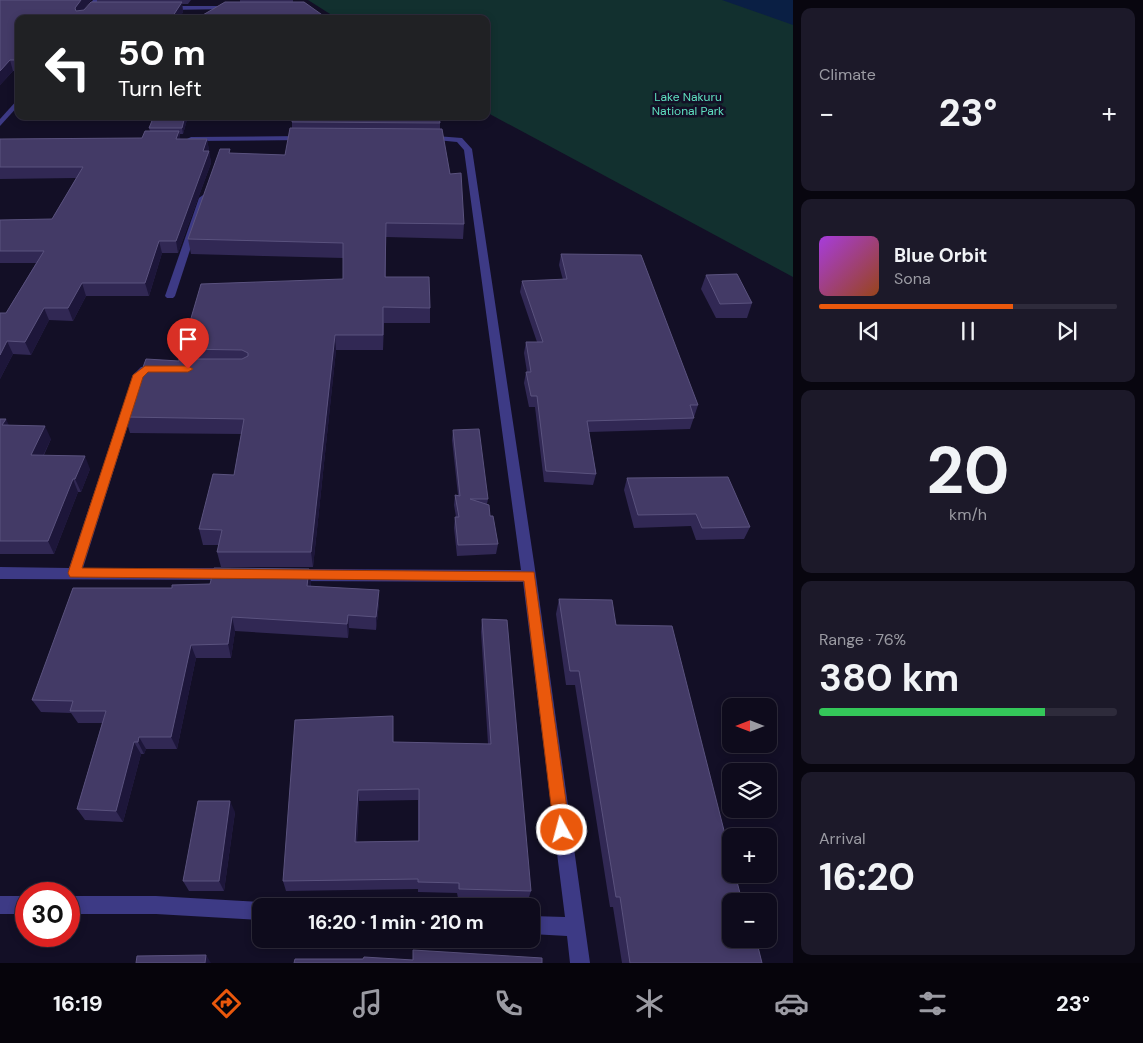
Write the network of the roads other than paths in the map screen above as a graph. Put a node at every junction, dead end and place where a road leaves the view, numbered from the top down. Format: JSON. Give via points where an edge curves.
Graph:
{"nodes":[{"id":1,"x":96,"y":0,"type":"edge"},
{"id":2,"x":91,"y":8,"type":"junction"},
{"id":3,"x":100,"y":8,"type":"edge"},
{"id":4,"x":158,"y":8,"type":"edge"},
{"id":5,"x":236,"y":8,"type":"edge"},
{"id":6,"x":85,"y":15,"type":"edge"},
{"id":7,"x":15,"y":105,"type":"edge"},
{"id":8,"x":0,"y":124,"type":"edge"},
{"id":9,"x":416,"y":137,"type":"edge"},
{"id":10,"x":321,"y":138,"type":"edge"},
{"id":11,"x":176,"y":139,"type":"edge"},
{"id":12,"x":206,"y":191,"type":"edge"},
{"id":13,"x":170,"y":296,"type":"dead end"},
{"id":14,"x":169,"y":369,"type":"edge"},
{"id":15,"x":0,"y":573,"type":"edge"},
{"id":16,"x":74,"y":573,"type":"junction"},
{"id":17,"x":242,"y":574,"type":"edge"},
{"id":18,"x":282,"y":574,"type":"edge"},
{"id":19,"x":530,"y":576,"type":"junction"},
{"id":20,"x":0,"y":905,"type":"edge"},
{"id":21,"x":15,"y":905,"type":"edge"},
{"id":22,"x":80,"y":905,"type":"edge"},
{"id":23,"x":252,"y":910,"type":"edge"},
{"id":24,"x":540,"y":925,"type":"edge"},
{"id":25,"x":575,"y":927,"type":"junction"},
{"id":26,"x":580,"y":963,"type":"edge"}],
"edges":[{"from":1,"to":2,"type":"street"},
{"from":2,"to":3,"type":"street"},
{"from":2,"to":6,"type":"street"},
{"from":4,"to":5,"type":"street"},
{"from":7,"to":8,"type":"street"},
{"from":9,"to":19,"type":"street","via":[[459,140],[468,149]]},
{"from":10,"to":11,"type":"street","via":[[223,144]]},
{"from":12,"to":13,"type":"street"},
{"from":14,"to":16,"type":"street","via":[[145,369],[138,375]]},
{"from":15,"to":16,"type":"street"},
{"from":16,"to":17,"type":"street"},
{"from":18,"to":19,"type":"street"},
{"from":19,"to":25,"type":"street"},
{"from":20,"to":21,"type":"street"},
{"from":22,"to":23,"type":"street"},
{"from":24,"to":25,"type":"street"},
{"from":25,"to":26,"type":"street"}]}
